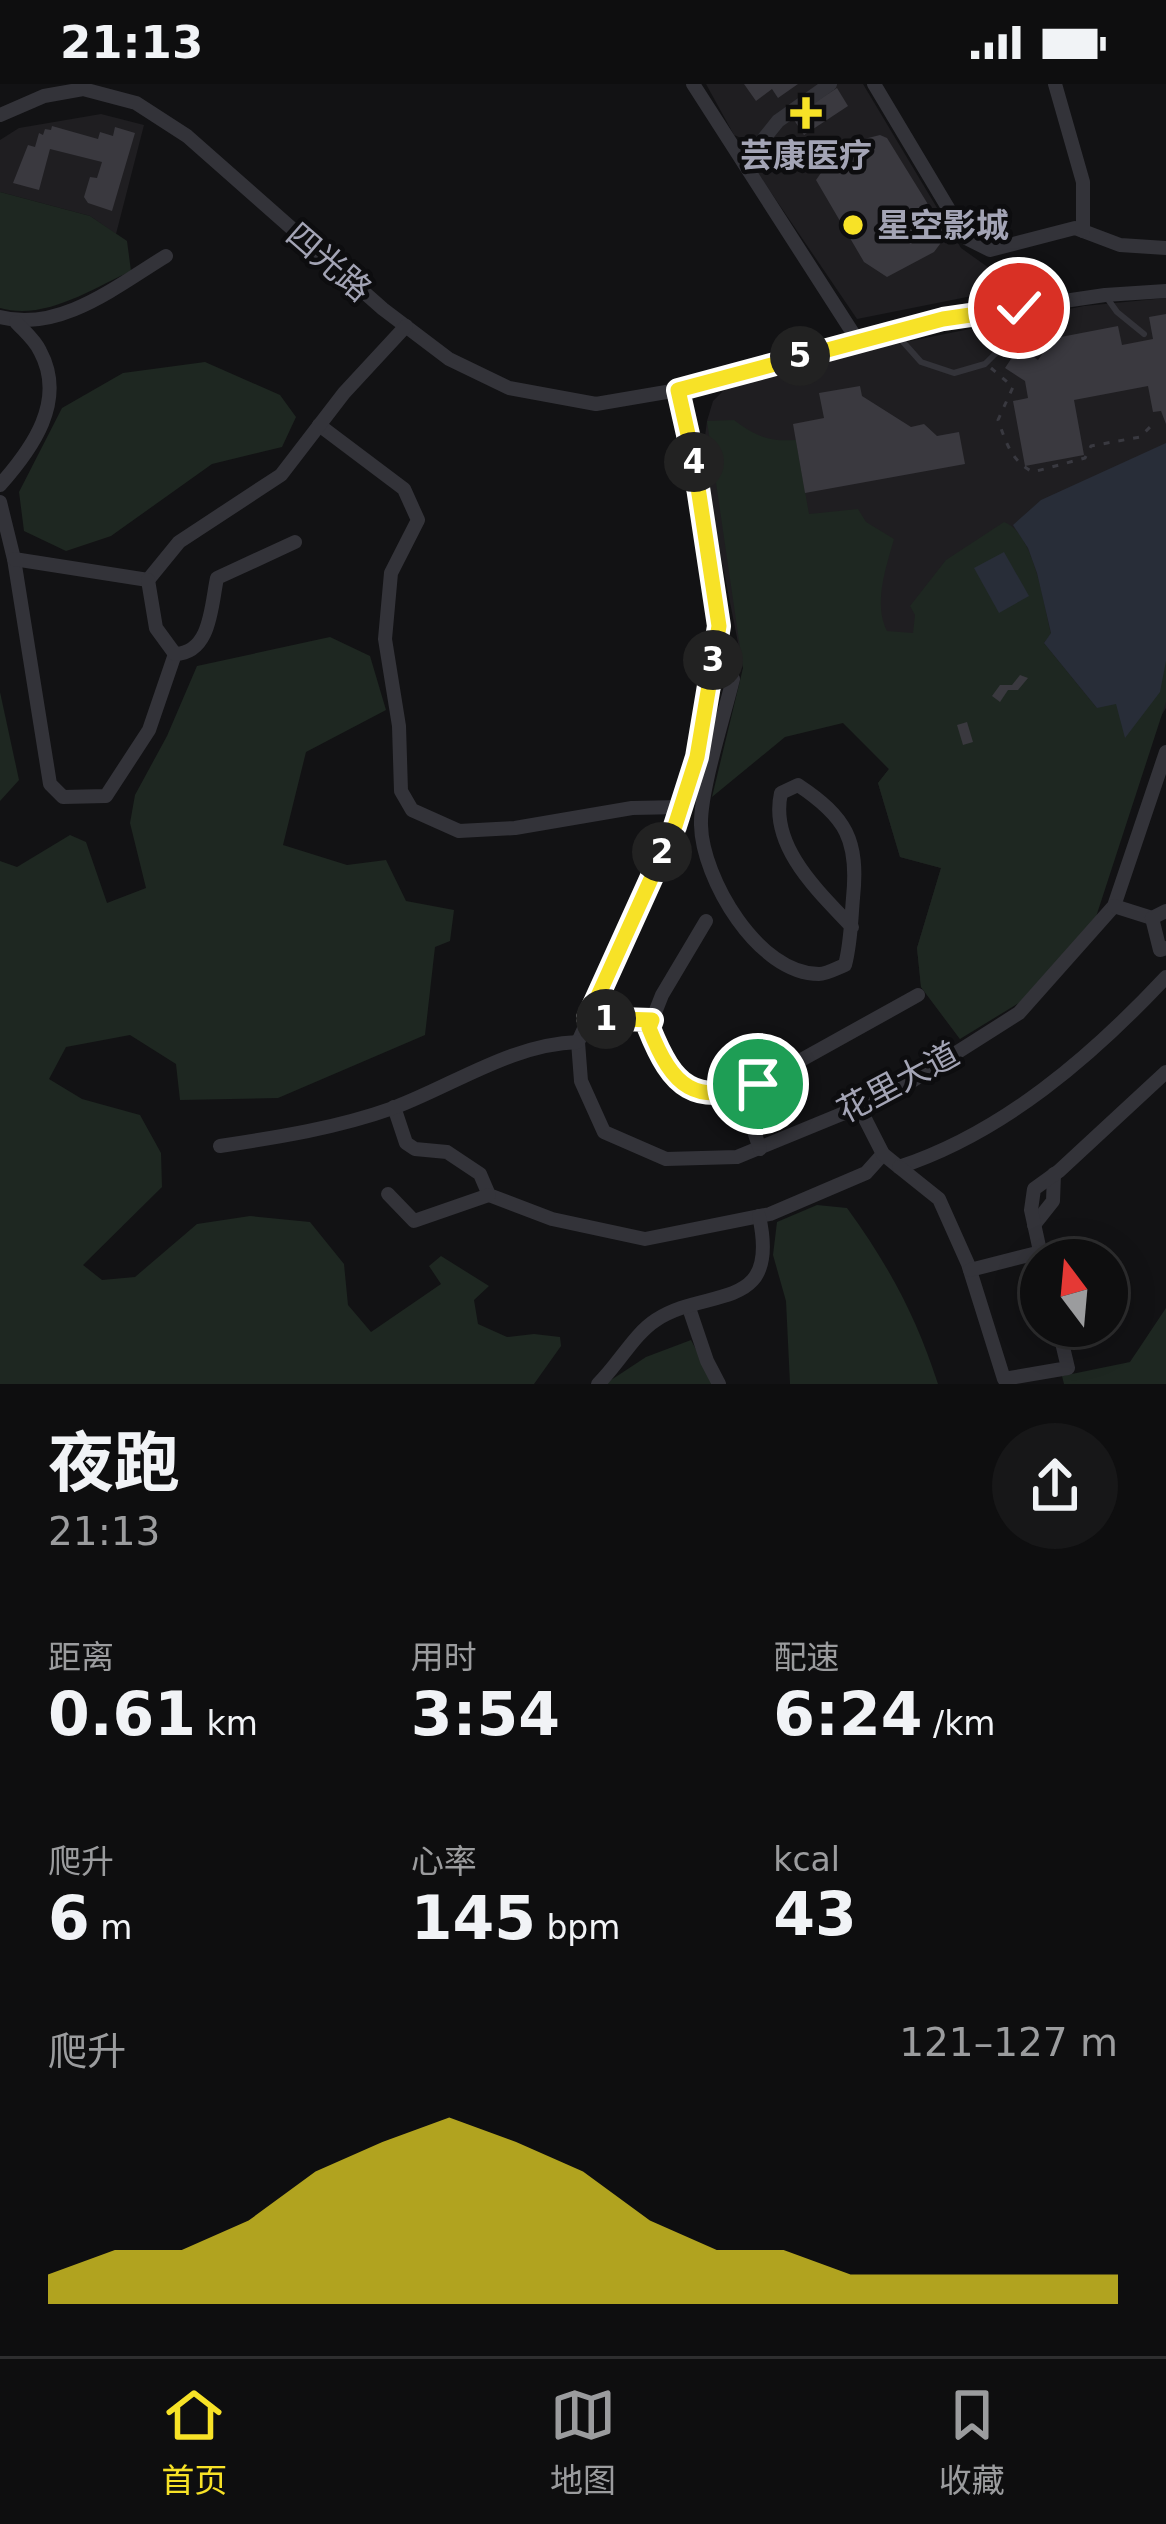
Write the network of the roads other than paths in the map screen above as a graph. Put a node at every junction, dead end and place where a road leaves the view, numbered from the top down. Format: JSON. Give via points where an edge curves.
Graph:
{"nodes":[{"id":1,"x":693,"y":84,"type":"edge"},
{"id":2,"x":830,"y":84,"type":"edge"},
{"id":3,"x":874,"y":84,"type":"edge"},
{"id":4,"x":1055,"y":84,"type":"edge"},
{"id":5,"x":43,"y":90,"type":"edge"},
{"id":6,"x":0,"y":115,"type":"edge"},
{"id":7,"x":744,"y":163,"type":"junction"},
{"id":8,"x":1083,"y":231,"type":"junction"},
{"id":9,"x":1166,"y":248,"type":"edge"},
{"id":10,"x":166,"y":256,"type":"dead end"},
{"id":11,"x":1166,"y":291,"type":"edge"},
{"id":12,"x":1106,"y":295,"type":"junction"},
{"id":13,"x":1019,"y":308,"type":"junction"},
{"id":14,"x":0,"y":317,"type":"edge"},
{"id":15,"x":16,"y":322,"type":"junction"},
{"id":16,"x":406,"y":326,"type":"junction"},
{"id":17,"x":894,"y":332,"type":"junction"},
{"id":18,"x":1144,"y":334,"type":"dead end"},
{"id":19,"x":858,"y":341,"type":"junction"},
{"id":20,"x":678,"y":390,"type":"junction"},
{"id":21,"x":319,"y":425,"type":"junction"},
{"id":22,"x":0,"y":485,"type":"edge"},
{"id":23,"x":0,"y":502,"type":"edge"},
{"id":24,"x":295,"y":542,"type":"dead end"},
{"id":25,"x":14,"y":559,"type":"junction"},
{"id":26,"x":148,"y":580,"type":"junction"},
{"id":27,"x":714,"y":653,"type":"junction"},
{"id":28,"x":175,"y":654,"type":"junction"},
{"id":29,"x":1166,"y":752,"type":"edge"},
{"id":30,"x":681,"y":807,"type":"junction"},
{"id":31,"x":1114,"y":906,"type":"junction"},
{"id":32,"x":1159,"y":915,"type":"edge"},
{"id":33,"x":706,"y":921,"type":"dead end"},
{"id":34,"x":852,"y":927,"type":"junction"},
{"id":35,"x":1166,"y":948,"type":"edge"},
{"id":36,"x":1166,"y":977,"type":"edge"},
{"id":37,"x":918,"y":995,"type":"dead end"},
{"id":38,"x":588,"y":1018,"type":"junction"},
{"id":39,"x":652,"y":1020,"type":"junction"},
{"id":40,"x":578,"y":1042,"type":"junction"},
{"id":41,"x":1166,"y":1072,"type":"edge"},
{"id":42,"x":740,"y":1090,"type":"junction"},
{"id":43,"x":394,"y":1107,"type":"junction"},
{"id":44,"x":860,"y":1107,"type":"junction"},
{"id":45,"x":220,"y":1146,"type":"dead end"},
{"id":46,"x":760,"y":1149,"type":"junction"},
{"id":47,"x":884,"y":1154,"type":"junction"},
{"id":48,"x":899,"y":1167,"type":"junction"},
{"id":49,"x":388,"y":1194,"type":"dead end"},
{"id":50,"x":490,"y":1195,"type":"junction"},
{"id":51,"x":759,"y":1216,"type":"junction"},
{"id":52,"x":1038,"y":1239,"type":"edge"},
{"id":53,"x":1020,"y":1260,"type":"edge"},
{"id":54,"x":970,"y":1270,"type":"junction"},
{"id":55,"x":689,"y":1308,"type":"junction"},
{"id":56,"x":1063,"y":1347,"type":"edge"},
{"id":57,"x":598,"y":1384,"type":"edge"},
{"id":58,"x":719,"y":1384,"type":"edge"}],
"edges":[{"from":1,"to":7,"type":"street"},
{"from":2,"to":7,"type":"street","via":[[778,122]]},
{"from":3,"to":8,"type":"street","via":[[966,238],[989,250]]},
{"from":4,"to":8,"type":"street","via":[[1083,182]]},
{"from":5,"to":6,"type":"street","name":"四光路"},
{"from":5,"to":16,"type":"street","name":"四光路","via":[[83,89],[136,103],[187,136]]},
{"from":7,"to":19,"type":"street"},
{"from":8,"to":9,"type":"street","via":[[1120,245]]},
{"from":10,"to":15,"type":"street","via":[[75,311]]},
{"from":11,"to":12,"type":"street","name":"四光路"},
{"from":12,"to":13,"type":"street","name":"四光路"},
{"from":12,"to":18,"type":"lane"},
{"from":13,"to":17,"type":"street","name":"四光路"},
{"from":13,"to":17,"type":"lane","via":[[1012,337],[985,364],[955,373],[920,362]]},
{"from":14,"to":15,"type":"street"},
{"from":15,"to":22,"type":"street","via":[[40,350],[51,386],[35,445]]},
{"from":16,"to":20,"type":"street","name":"四光路","via":[[448,359],[509,388],[596,404]]},
{"from":16,"to":21,"type":"street"},
{"from":17,"to":19,"type":"street","name":"四光路"},
{"from":19,"to":20,"type":"street","name":"四光路"},
{"from":20,"to":27,"type":"street","via":[[719,626]]},
{"from":21,"to":26,"type":"street","via":[[281,475],[179,542]]},
{"from":21,"to":30,"type":"street","via":[[404,488],[418,520],[391,573],[385,639],[401,791],[412,810],[459,831]]},
{"from":23,"to":25,"type":"street"},
{"from":24,"to":28,"type":"street","via":[[217,578],[205,638]]},
{"from":25,"to":26,"type":"street"},
{"from":25,"to":28,"type":"street","via":[[50,784],[63,797],[106,796],[149,730]]},
{"from":26,"to":28,"type":"street","via":[[156,628]]},
{"from":27,"to":30,"type":"street"},
{"from":27,"to":34,"type":"street","via":[[733,680],[700,818],[704,855],[755,944],[788,966],[820,975],[845,965]]},
{"from":29,"to":31,"type":"street","name":"花里大道"},
{"from":30,"to":38,"type":"street"},
{"from":31,"to":32,"type":"street"},
{"from":31,"to":44,"type":"street","name":"花里大道","via":[[1019,1013]]},
{"from":32,"to":35,"type":"street","via":[[1160,950]]},
{"from":33,"to":39,"type":"street"},
{"from":34,"to":34,"type":"street","via":[[853,842],[829,806],[798,785],[781,793],[776,814],[786,844]]},
{"from":36,"to":48,"type":"street","via":[[1107,1040],[1012,1111]]},
{"from":37,"to":42,"type":"street"},
{"from":38,"to":39,"type":"street"},
{"from":38,"to":40,"type":"street"},
{"from":39,"to":42,"type":"street","via":[[676,1080],[699,1092]]},
{"from":40,"to":43,"type":"street","via":[[552,1042]]},
{"from":40,"to":46,"type":"street","name":"花里大道","via":[[581,1082],[604,1132],[666,1159]]},
{"from":41,"to":52,"type":"street","via":[[1034,1189]]},
{"from":42,"to":46,"type":"street"},
{"from":43,"to":45,"type":"street"},
{"from":43,"to":50,"type":"street","via":[[406,1143],[447,1152],[480,1174]]},
{"from":44,"to":46,"type":"street","name":"花里大道"},
{"from":44,"to":47,"type":"street"},
{"from":47,"to":48,"type":"street"},
{"from":47,"to":51,"type":"street","via":[[866,1173]]},
{"from":48,"to":54,"type":"street","via":[[939,1199]]},
{"from":49,"to":50,"type":"street","via":[[414,1221]]},
{"from":50,"to":51,"type":"street","via":[[552,1219],[645,1238]]},
{"from":51,"to":55,"type":"street","via":[[762,1268],[736,1294]]},
{"from":53,"to":54,"type":"street"},
{"from":54,"to":56,"type":"street","via":[[1004,1379],[1068,1368]]},
{"from":55,"to":57,"type":"street","via":[[643,1330]]},
{"from":55,"to":58,"type":"street"}]}
